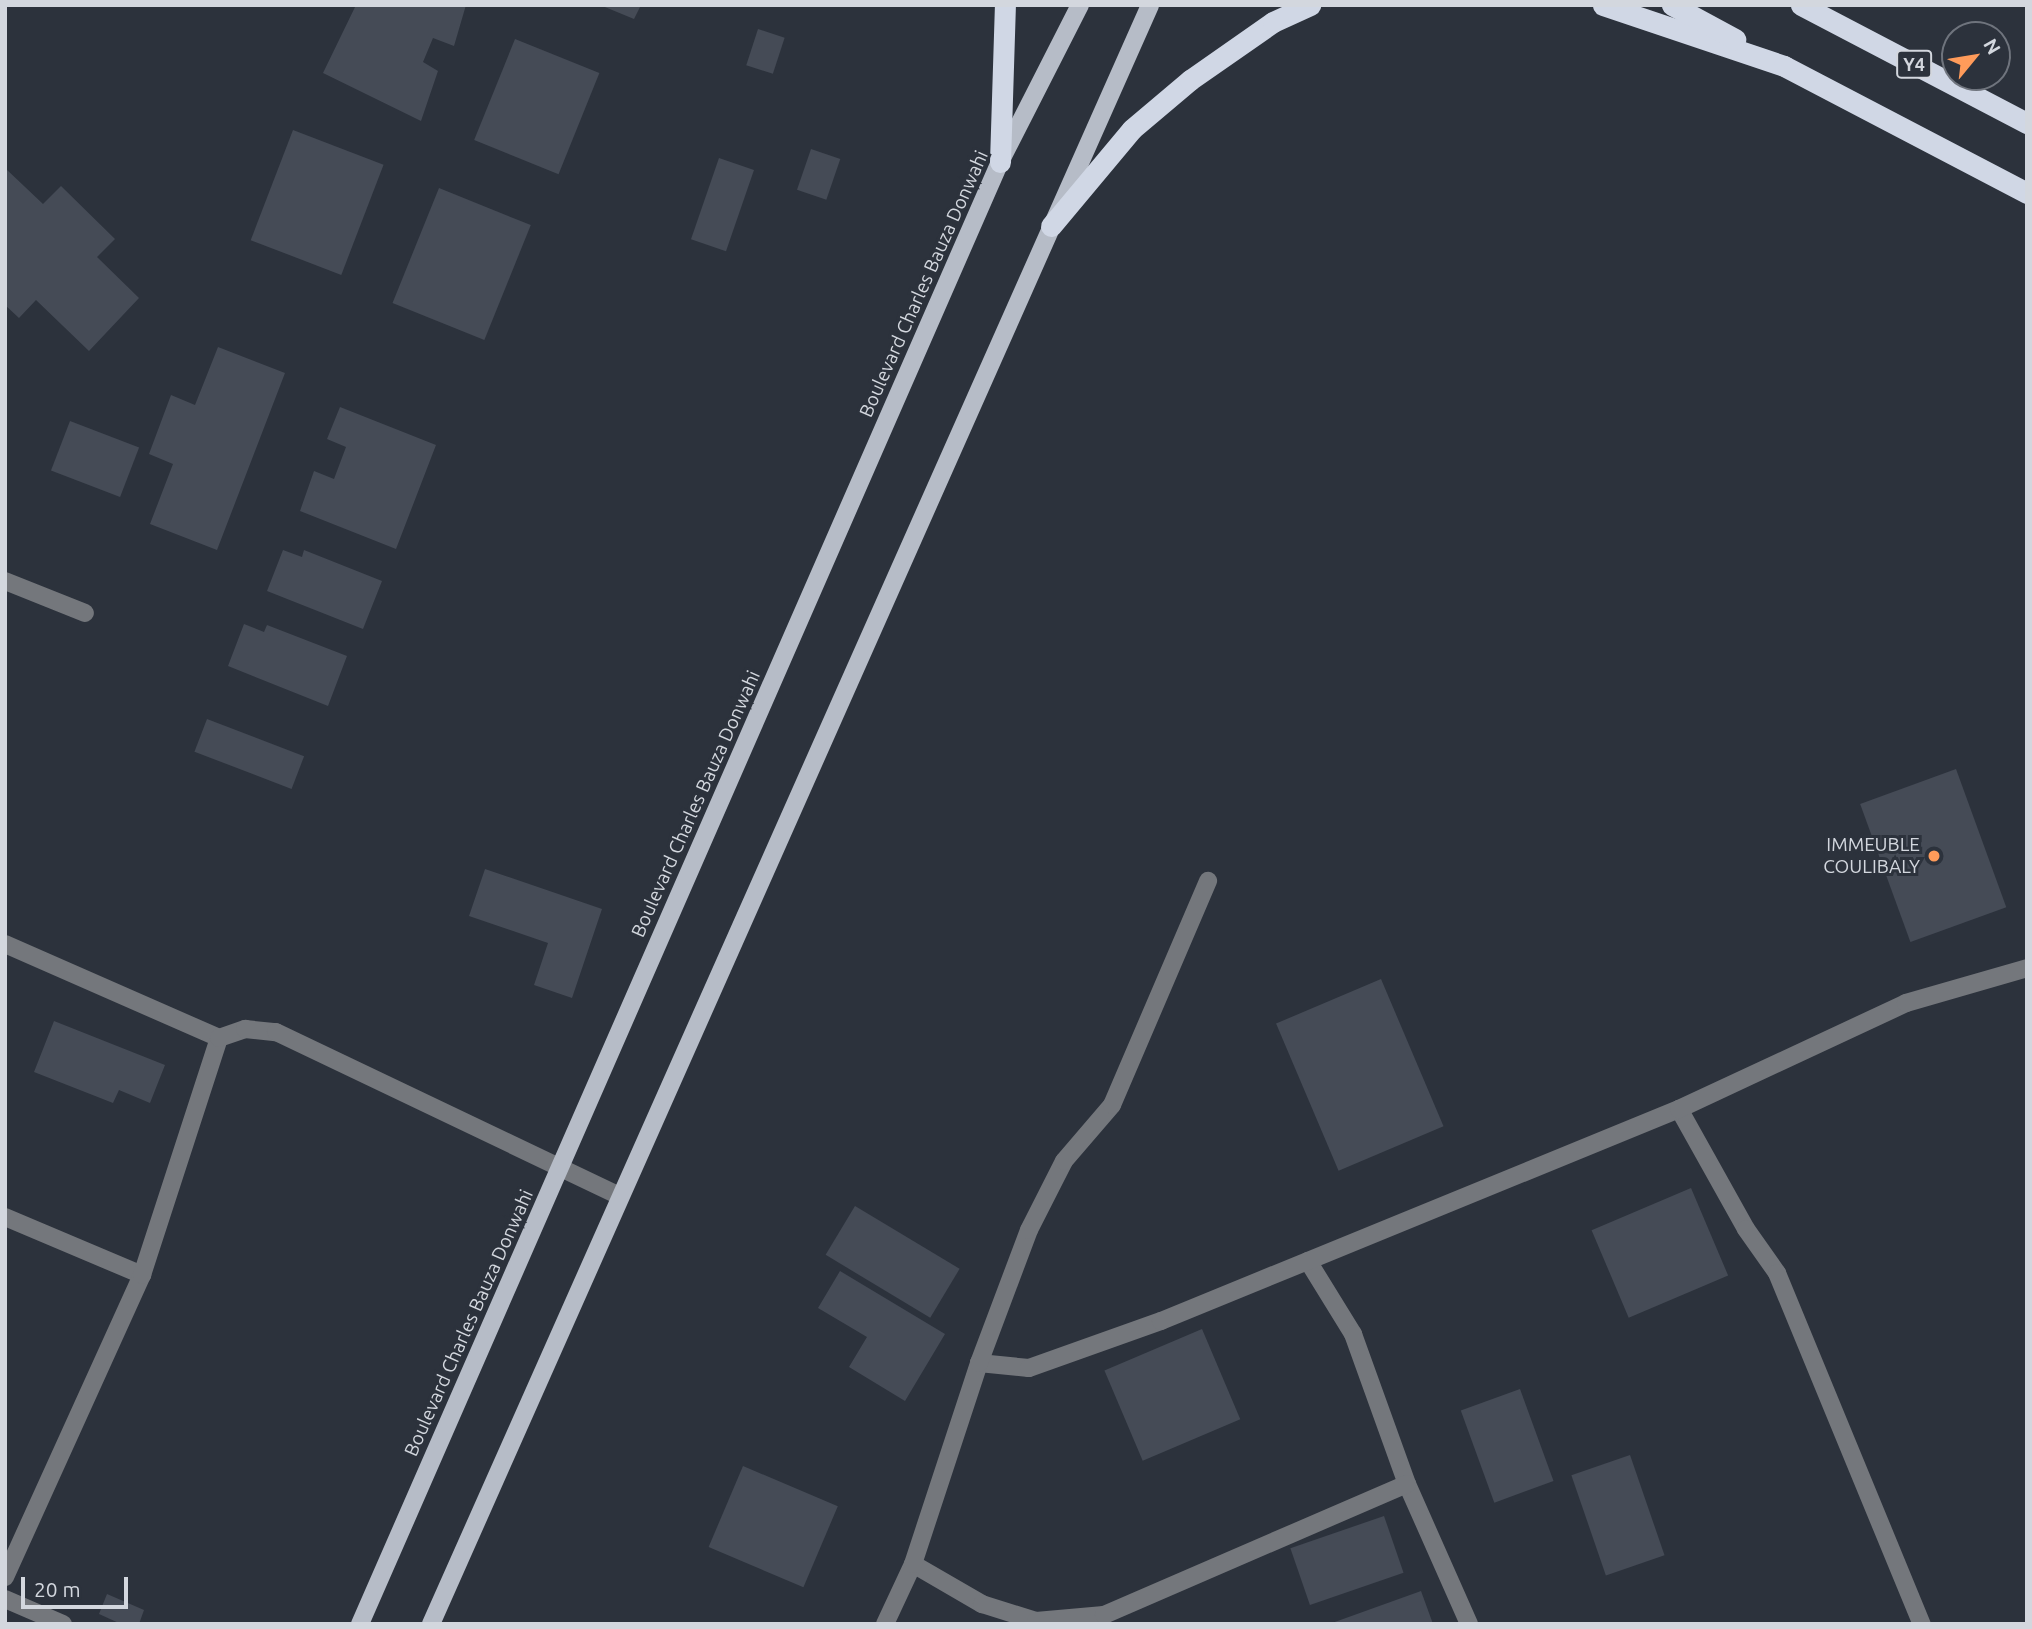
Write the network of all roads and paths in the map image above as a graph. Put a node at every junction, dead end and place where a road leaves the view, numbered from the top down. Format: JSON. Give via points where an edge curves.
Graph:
{"nodes":[{"id":1,"x":1005,"y":5,"type":"edge"},
{"id":2,"x":1080,"y":5,"type":"edge"},
{"id":3,"x":1150,"y":5,"type":"edge"},
{"id":4,"x":1310,"y":5,"type":"edge"},
{"id":5,"x":1603,"y":5,"type":"edge"},
{"id":6,"x":1672,"y":5,"type":"edge"},
{"id":7,"x":1801,"y":5,"type":"edge"},
{"id":8,"x":1784,"y":66,"type":"junction"},
{"id":9,"x":2027,"y":122,"type":"edge"},
{"id":10,"x":1000,"y":162,"type":"junction"},
{"id":11,"x":2027,"y":193,"type":"edge"},
{"id":12,"x":1051,"y":226,"type":"junction"},
{"id":13,"x":5,"y":581,"type":"edge"},
{"id":14,"x":85,"y":613,"type":"dead end"},
{"id":15,"x":1208,"y":881,"type":"dead end"},
{"id":16,"x":5,"y":944,"type":"edge"},
{"id":17,"x":2027,"y":968,"type":"edge"},
{"id":18,"x":219,"y":1038,"type":"junction"},
{"id":19,"x":1679,"y":1109,"type":"junction"},
{"id":20,"x":560,"y":1165,"type":"junction"},
{"id":21,"x":620,"y":1196,"type":"junction"},
{"id":22,"x":5,"y":1217,"type":"edge"},
{"id":23,"x":1308,"y":1261,"type":"junction"},
{"id":24,"x":142,"y":1275,"type":"junction"},
{"id":25,"x":979,"y":1363,"type":"junction"},
{"id":26,"x":1407,"y":1484,"type":"junction"},
{"id":27,"x":913,"y":1564,"type":"junction"},
{"id":28,"x":5,"y":1577,"type":"edge"},
{"id":29,"x":5,"y":1599,"type":"edge"},
{"id":30,"x":63,"y":1624,"type":"edge"},
{"id":31,"x":360,"y":1624,"type":"edge"},
{"id":32,"x":431,"y":1624,"type":"edge"},
{"id":33,"x":885,"y":1624,"type":"edge"},
{"id":34,"x":1469,"y":1624,"type":"edge"},
{"id":35,"x":1922,"y":1624,"type":"edge"}],
"edges":[{"from":1,"to":10,"type":"highway"},
{"from":2,"to":10,"type":"main road","name":"Boulevard Charles Bauza Donwahi"},
{"from":3,"to":12,"type":"main road"},
{"from":4,"to":12,"type":"highway","via":[[1273,22],[1190,80],[1132,129]]},
{"from":5,"to":8,"type":"highway"},
{"from":6,"to":8,"type":"highway"},
{"from":7,"to":9,"type":"highway","number":"Y4"},
{"from":8,"to":11,"type":"highway"},
{"from":10,"to":20,"type":"main road","name":"Boulevard Charles Bauza Donwahi"},
{"from":12,"to":21,"type":"main road"},
{"from":13,"to":14,"type":"street"},
{"from":15,"to":25,"type":"street","via":[[1112,1105],[1064,1161],[1029,1230]]},
{"from":16,"to":18,"type":"street"},
{"from":17,"to":19,"type":"street","via":[[1906,1003]]},
{"from":18,"to":20,"type":"street","via":[[245,1029],[276,1032]]},
{"from":18,"to":24,"type":"street"},
{"from":19,"to":23,"type":"street"},
{"from":19,"to":35,"type":"street","via":[[1746,1230],[1777,1273]]},
{"from":20,"to":21,"type":"street"},
{"from":20,"to":31,"type":"main road","name":"Boulevard Charles Bauza Donwahi"},
{"from":21,"to":32,"type":"main road"},
{"from":22,"to":24,"type":"street"},
{"from":23,"to":25,"type":"street","via":[[1029,1368]]},
{"from":23,"to":26,"type":"street","via":[[1353,1334]]},
{"from":24,"to":28,"type":"street"},
{"from":25,"to":27,"type":"street"},
{"from":26,"to":27,"type":"street","via":[[1104,1615],[1036,1621],[982,1604]]},
{"from":26,"to":34,"type":"street"},
{"from":27,"to":33,"type":"street"},
{"from":29,"to":30,"type":"street"}]}
